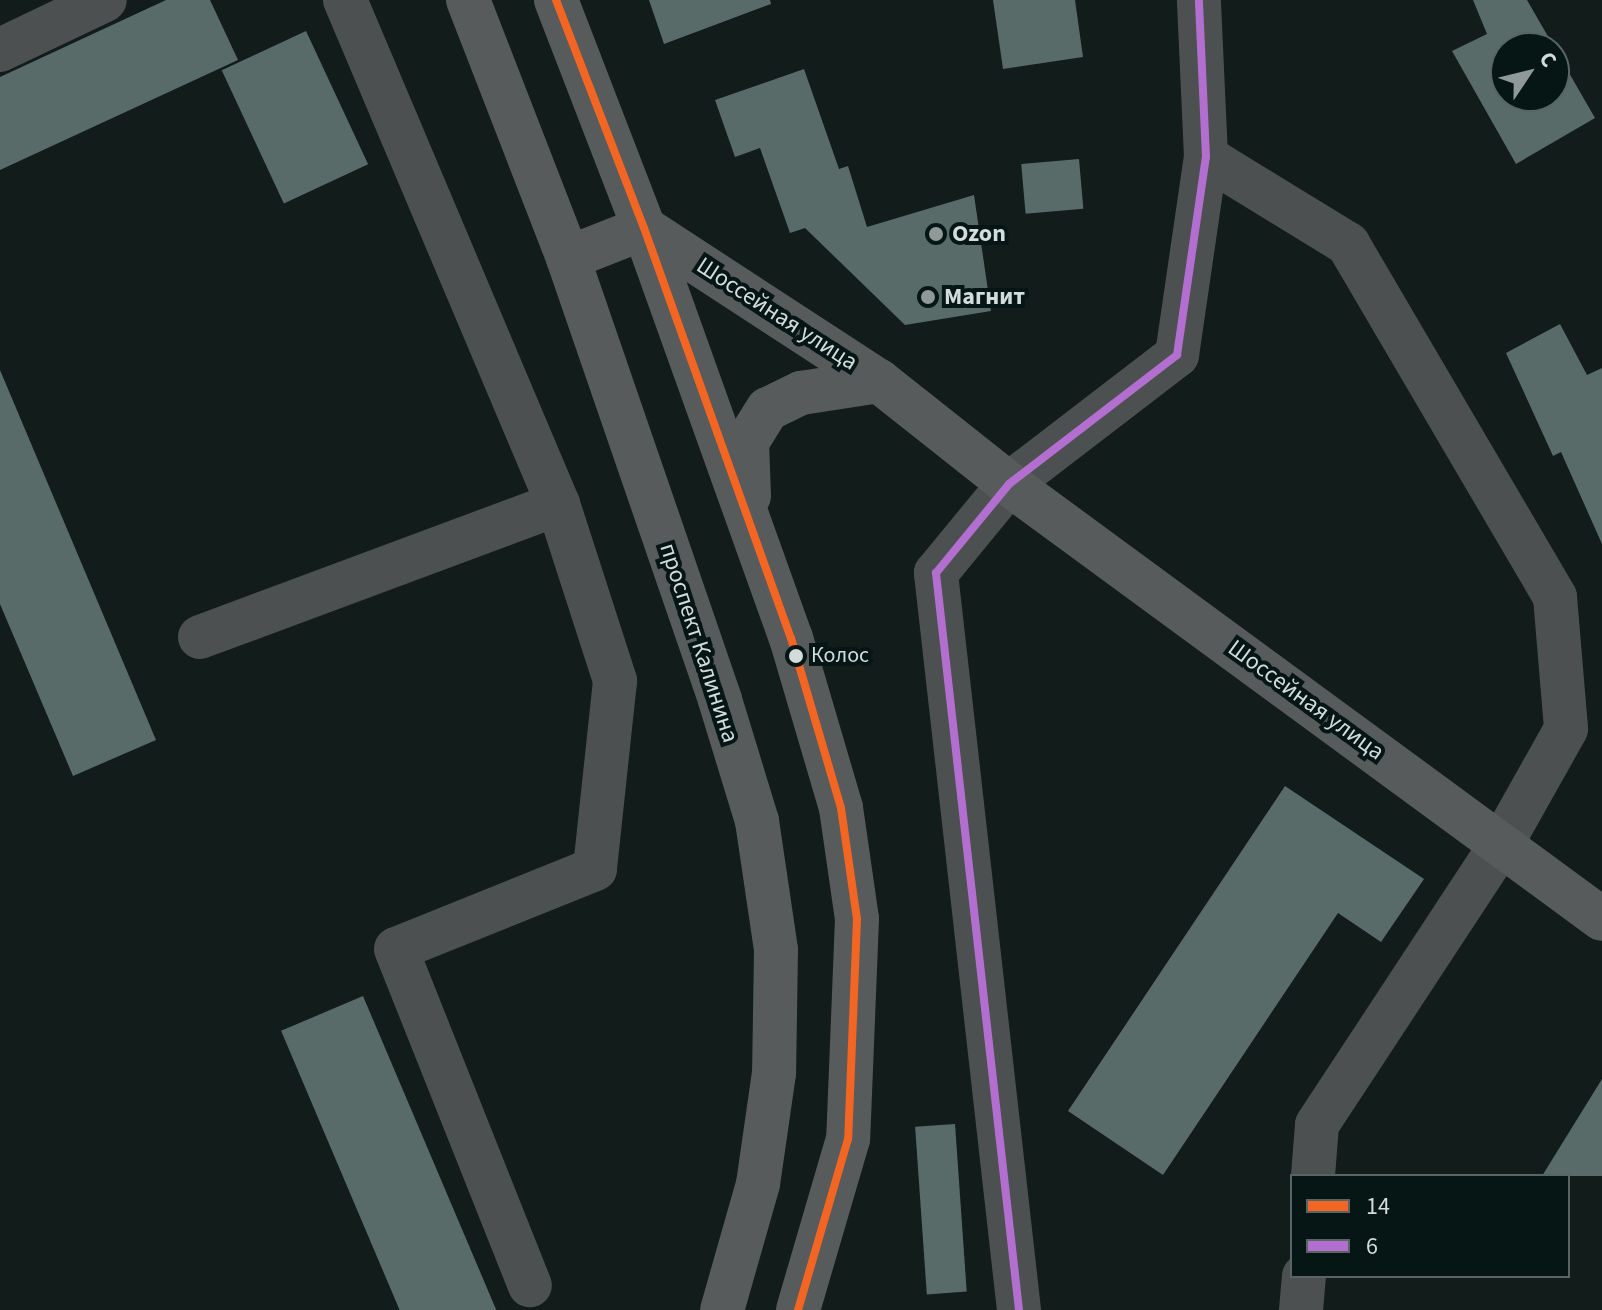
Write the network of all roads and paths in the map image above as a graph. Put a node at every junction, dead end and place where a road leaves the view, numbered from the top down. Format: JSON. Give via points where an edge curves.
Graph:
{"nodes":[{"id":1,"x":105,"y":0,"type":"edge"},
{"id":2,"x":345,"y":0,"type":"edge"},
{"id":3,"x":468,"y":0,"type":"edge"},
{"id":4,"x":556,"y":0,"type":"edge"},
{"id":5,"x":1199,"y":0,"type":"edge"},
{"id":6,"x":0,"y":50,"type":"edge"},
{"id":7,"x":1206,"y":157,"type":"junction"},
{"id":8,"x":644,"y":228,"type":"junction"},
{"id":9,"x":568,"y":258,"type":"junction"},
{"id":10,"x":879,"y":381,"type":"junction"},
{"id":11,"x":1009,"y":484,"type":"junction"},
{"id":12,"x":558,"y":504,"type":"junction"},
{"id":13,"x":749,"y":523,"type":"junction"},
{"id":14,"x":200,"y":637,"type":"dead end"},
{"id":15,"x":1502,"y":843,"type":"junction"},
{"id":16,"x":1602,"y":919,"type":"edge"},
{"id":17,"x":1313,"y":1174,"type":"edge"},
{"id":18,"x":1304,"y":1278,"type":"edge"},
{"id":19,"x":530,"y":1285,"type":"dead end"},
{"id":20,"x":722,"y":1310,"type":"edge"},
{"id":21,"x":798,"y":1310,"type":"edge"},
{"id":22,"x":1019,"y":1310,"type":"edge"},
{"id":23,"x":1301,"y":1310,"type":"edge"}],
"edges":[{"from":1,"to":6,"type":"street"},
{"from":2,"to":12,"type":"street"},
{"from":3,"to":9,"type":"main road","name":"проспект Калинина"},
{"from":4,"to":8,"type":"main road"},
{"from":5,"to":7,"type":"street"},
{"from":7,"to":11,"type":"street","via":[[1177,355]]},
{"from":7,"to":15,"type":"street","via":[[1348,244],[1555,597],[1566,729]]},
{"from":8,"to":9,"type":"main road"},
{"from":8,"to":10,"type":"main road","name":"Шоссейная улица"},
{"from":8,"to":13,"type":"main road"},
{"from":9,"to":20,"type":"main road","name":"проспект Калинина","via":[[739,761],[757,821],[776,950],[774,1073],[758,1184]]},
{"from":10,"to":11,"type":"main road","name":"Шоссейная улица"},
{"from":10,"to":13,"type":"main road","via":[[801,393],[768,409],[747,442]]},
{"from":11,"to":15,"type":"main road","name":"Шоссейная улица"},
{"from":11,"to":22,"type":"street","via":[[936,573]]},
{"from":12,"to":14,"type":"street"},
{"from":12,"to":19,"type":"street","via":[[615,681],[595,869],[396,949]]},
{"from":13,"to":21,"type":"main road","via":[[791,638],[841,808],[857,919],[848,1139]]},
{"from":15,"to":16,"type":"main road","name":"Шоссейная улица"},
{"from":15,"to":17,"type":"street","via":[[1317,1125]]},
{"from":18,"to":23,"type":"street"}]}
